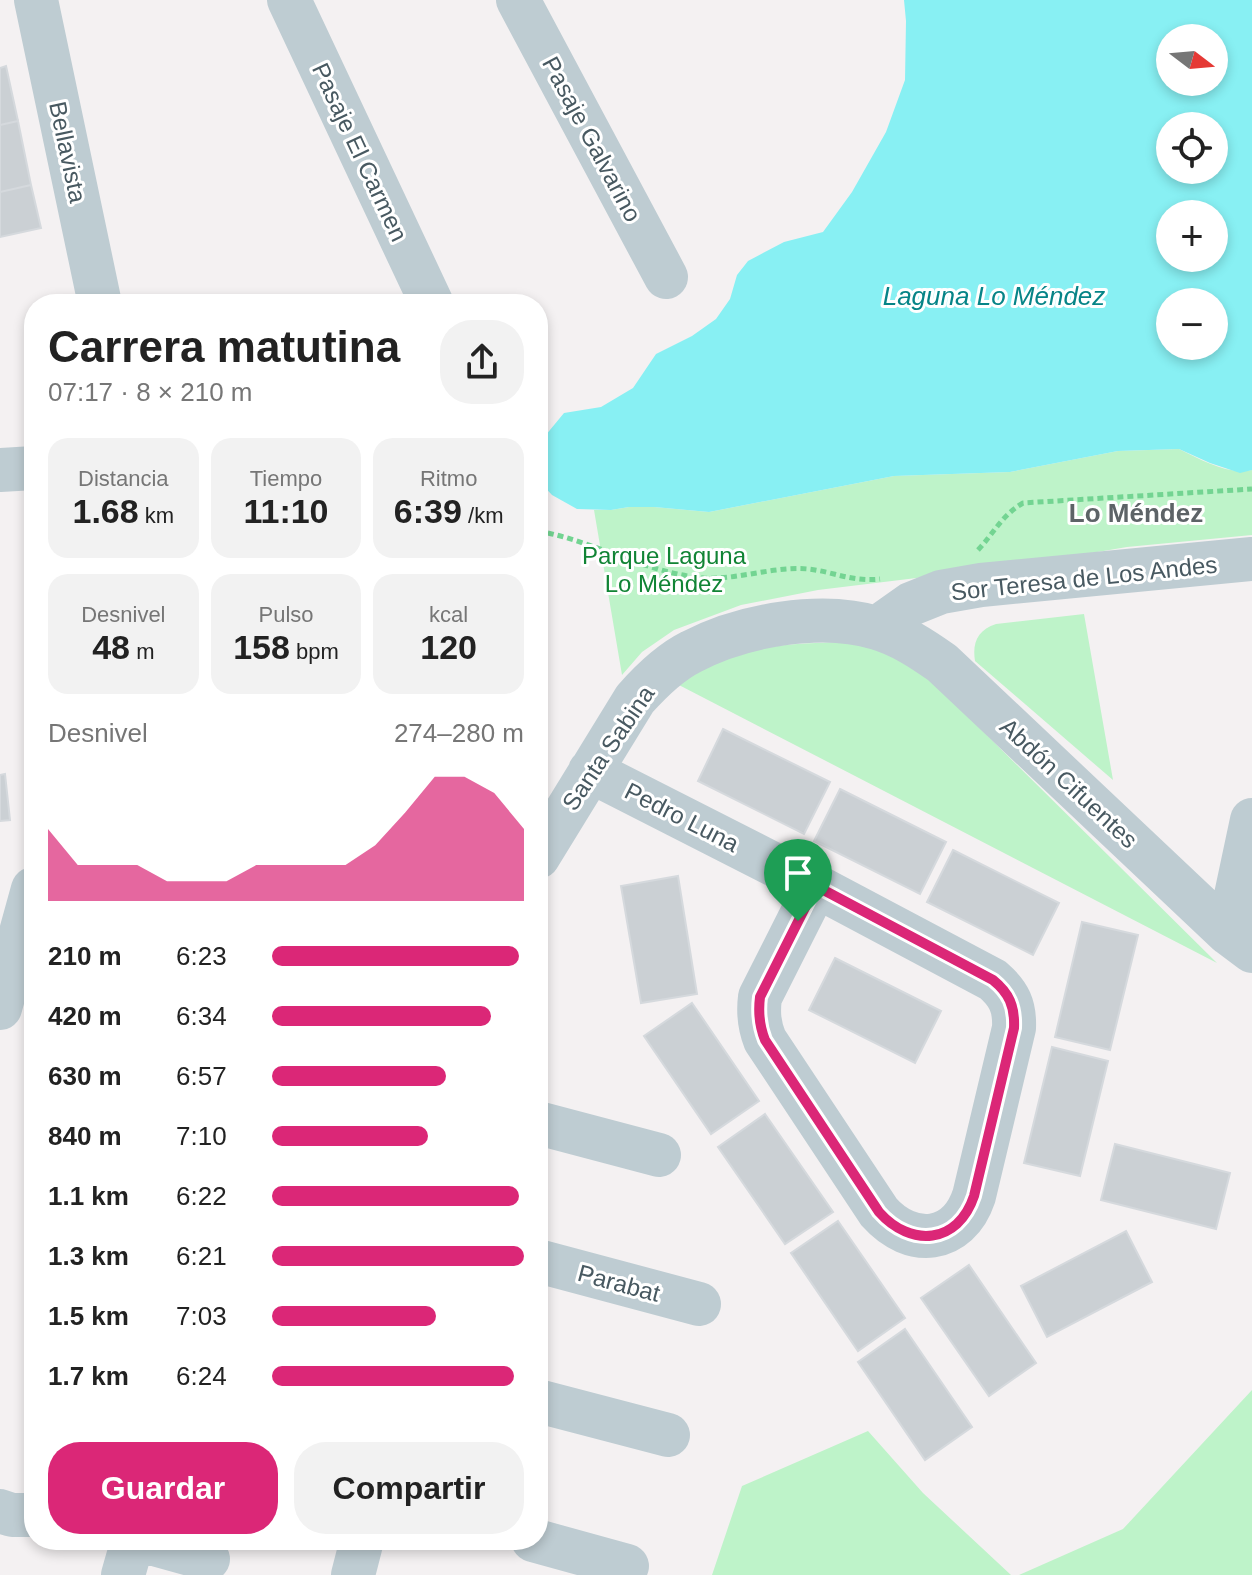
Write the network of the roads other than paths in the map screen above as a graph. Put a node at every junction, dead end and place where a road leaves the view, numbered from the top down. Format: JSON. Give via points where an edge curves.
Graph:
{"nodes":[{"id":1,"x":36,"y":0,"type":"edge"},
{"id":2,"x":289,"y":0,"type":"edge"},
{"id":3,"x":518,"y":0,"type":"edge"},
{"id":4,"x":666,"y":277,"type":"dead end"},
{"id":5,"x":98,"y":294,"type":"edge"},
{"id":6,"x":427,"y":294,"type":"edge"},
{"id":7,"x":24,"y":469,"type":"edge"},
{"id":8,"x":0,"y":470,"type":"edge"},
{"id":9,"x":1252,"y":559,"type":"edge"},
{"id":10,"x":877,"y":628,"type":"junction"},
{"id":11,"x":590,"y":771,"type":"junction"},
{"id":12,"x":1252,"y":820,"type":"edge"},
{"id":13,"x":548,"y":840,"type":"edge"},
{"id":14,"x":22,"y":884,"type":"edge"},
{"id":15,"x":816,"y":886,"type":"junction"},
{"id":16,"x":1240,"y":942,"type":"edge"},
{"id":17,"x":0,"y":1008,"type":"edge"},
{"id":18,"x":548,"y":1126,"type":"edge"},
{"id":19,"x":659,"y":1155,"type":"dead end"},
{"id":20,"x":548,"y":1264,"type":"edge"},
{"id":21,"x":699,"y":1304,"type":"dead end"},
{"id":22,"x":548,"y":1404,"type":"edge"},
{"id":23,"x":668,"y":1435,"type":"dead end"},
{"id":24,"x":0,"y":1511,"type":"edge"},
{"id":25,"x":24,"y":1515,"type":"edge"},
{"id":26,"x":548,"y":1544,"type":"edge"},
{"id":27,"x":130,"y":1550,"type":"edge"},
{"id":28,"x":176,"y":1550,"type":"edge"},
{"id":29,"x":359,"y":1550,"type":"edge"},
{"id":30,"x":208,"y":1559,"type":"dead end"},
{"id":31,"x":627,"y":1566,"type":"dead end"},
{"id":32,"x":123,"y":1575,"type":"edge"},
{"id":33,"x":353,"y":1575,"type":"edge"}],
"edges":[{"from":1,"to":5,"type":"street","name":"Bellavista"},
{"from":2,"to":6,"type":"street","name":"Pasaje El Carmen"},
{"from":3,"to":4,"type":"street","name":"Pasaje Galvarino"},
{"from":7,"to":8,"type":"street"},
{"from":9,"to":10,"type":"street","name":"Sor Teresa de Los Andes","via":[[941,592],[911,604]]},
{"from":10,"to":11,"type":"street","name":"Santa Sabina","via":[[828,621],[773,625],[691,652],[635,699]]},
{"from":10,"to":16,"type":"street","name":"Abdón Cifuentes","via":[[942,663]]},
{"from":11,"to":13,"type":"street","name":"Santa Sabina"},
{"from":11,"to":15,"type":"street","name":"Pedro Luna"},
{"from":12,"to":16,"type":"street"},
{"from":14,"to":17,"type":"street"},
{"from":15,"to":15,"type":"street","name":"Pedro Luna","via":[[993,980],[1010,999],[1014,1028],[974,1196],[965,1216],[946,1232],[921,1236],[887,1221],[765,1040],[760,997]]},
{"from":18,"to":19,"type":"street"},
{"from":20,"to":21,"type":"street","name":"Parabat"},
{"from":22,"to":23,"type":"street"},
{"from":24,"to":25,"type":"street"},
{"from":26,"to":31,"type":"street"},
{"from":27,"to":32,"type":"street"},
{"from":28,"to":30,"type":"street"},
{"from":29,"to":33,"type":"street"}]}
